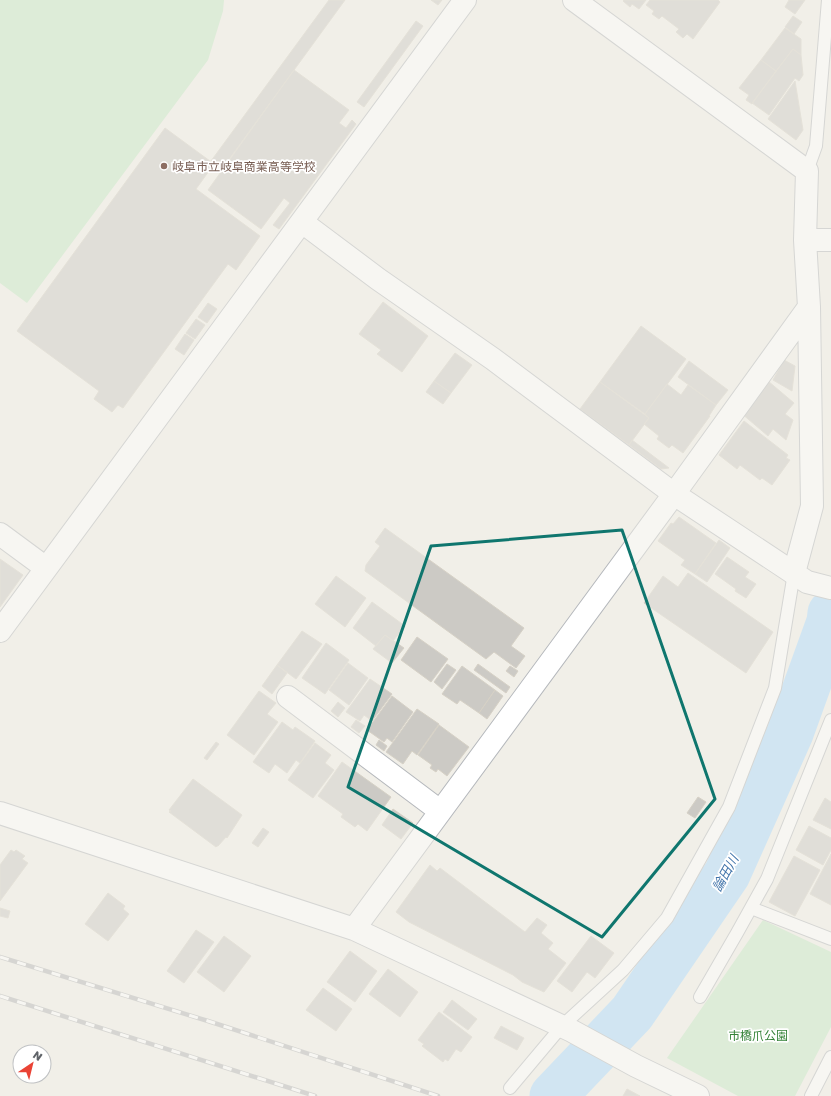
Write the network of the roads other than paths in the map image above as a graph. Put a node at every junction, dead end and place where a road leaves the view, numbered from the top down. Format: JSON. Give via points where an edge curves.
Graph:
{"nodes":[{"id":1,"x":465,"y":0,"type":"edge"},
{"id":2,"x":574,"y":0,"type":"edge"},
{"id":3,"x":828,"y":0,"type":"edge"},
{"id":4,"x":807,"y":171,"type":"junction"},
{"id":5,"x":302,"y":222,"type":"junction"},
{"id":6,"x":819,"y":240,"type":"edge"},
{"id":7,"x":809,"y":307,"type":"junction"},
{"id":8,"x":674,"y":494,"type":"junction"},
{"id":9,"x":0,"y":534,"type":"edge"},
{"id":10,"x":46,"y":568,"type":"junction"},
{"id":11,"x":800,"y":577,"type":"junction"},
{"id":12,"x":831,"y":588,"type":"edge"},
{"id":13,"x":0,"y":631,"type":"edge"},
{"id":14,"x":288,"y":697,"type":"dead end"},
{"id":15,"x":831,"y":720,"type":"edge"},
{"id":16,"x":440,"y":811,"type":"junction"},
{"id":17,"x":0,"y":813,"type":"edge"},
{"id":18,"x":751,"y":908,"type":"junction"},
{"id":19,"x":354,"y":929,"type":"junction"},
{"id":20,"x":831,"y":939,"type":"edge"},
{"id":21,"x":700,"y":997,"type":"dead end"},
{"id":22,"x":567,"y":1029,"type":"junction"},
{"id":23,"x":831,"y":1057,"type":"edge"},
{"id":24,"x":510,"y":1088,"type":"dead end"},
{"id":25,"x":698,"y":1096,"type":"edge"},
{"id":26,"x":811,"y":1096,"type":"edge"}],
"edges":[{"from":1,"to":5,"type":"street"},
{"from":2,"to":4,"type":"street"},
{"from":3,"to":4,"type":"lane","via":[[816,146]]},
{"from":4,"to":6,"type":"street"},
{"from":5,"to":8,"type":"street","via":[[378,279],[493,359]]},
{"from":5,"to":10,"type":"street"},
{"from":6,"to":7,"type":"street"},
{"from":7,"to":8,"type":"street"},
{"from":7,"to":11,"type":"street","via":[[812,506]]},
{"from":8,"to":11,"type":"street"},
{"from":8,"to":16,"type":"street"},
{"from":9,"to":10,"type":"street"},
{"from":10,"to":13,"type":"street"},
{"from":11,"to":12,"type":"street"},
{"from":11,"to":22,"type":"lane","via":[[775,688],[729,807],[667,918],[623,970]]},
{"from":14,"to":16,"type":"street"},
{"from":15,"to":18,"type":"lane","via":[[767,879]]},
{"from":16,"to":19,"type":"street"},
{"from":17,"to":19,"type":"street"},
{"from":18,"to":20,"type":"lane"},
{"from":18,"to":21,"type":"lane"},
{"from":19,"to":22,"type":"street"},
{"from":22,"to":24,"type":"lane"},
{"from":22,"to":25,"type":"street"},
{"from":23,"to":26,"type":"lane"}]}
